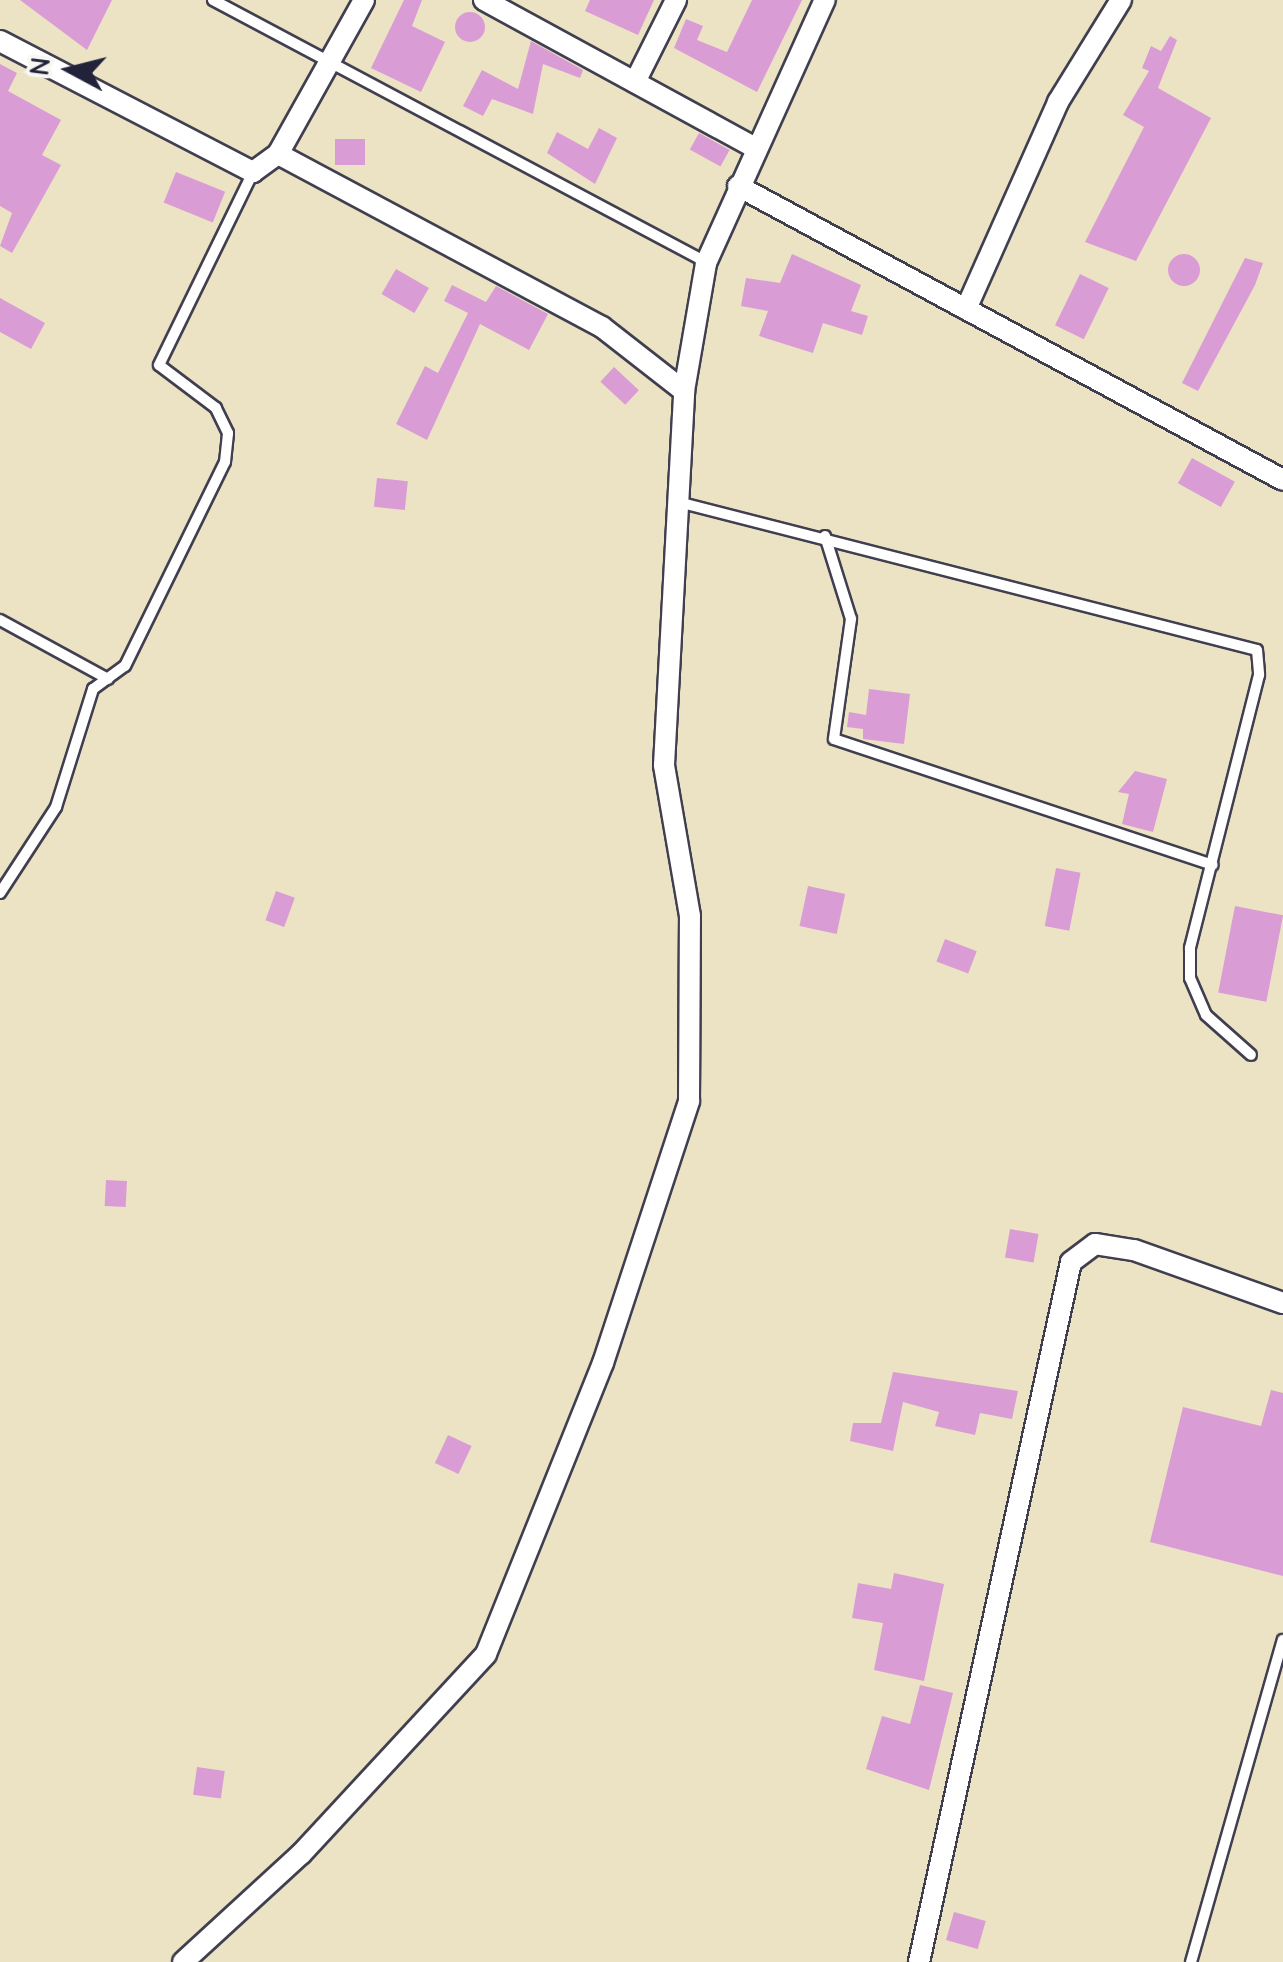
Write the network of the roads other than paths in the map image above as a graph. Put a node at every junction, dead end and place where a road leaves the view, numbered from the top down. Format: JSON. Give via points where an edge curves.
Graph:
{"nodes":[{"id":1,"x":213,"y":0,"type":"edge"},
{"id":2,"x":364,"y":0,"type":"edge"},
{"id":3,"x":484,"y":0,"type":"edge"},
{"id":4,"x":676,"y":0,"type":"edge"},
{"id":5,"x":825,"y":0,"type":"edge"},
{"id":6,"x":1121,"y":0,"type":"edge"},
{"id":7,"x":516,"y":8,"type":"edge"},
{"id":8,"x":0,"y":40,"type":"edge"},
{"id":9,"x":324,"y":61,"type":"junction"},
{"id":10,"x":636,"y":82,"type":"junction"},
{"id":11,"x":754,"y":147,"type":"junction"},
{"id":12,"x":278,"y":154,"type":"junction"},
{"id":13,"x":253,"y":172,"type":"junction"},
{"id":14,"x":738,"y":186,"type":"junction"},
{"id":15,"x":706,"y":262,"type":"junction"},
{"id":16,"x":966,"y":309,"type":"junction"},
{"id":17,"x":684,"y":391,"type":"junction"},
{"id":18,"x":1283,"y":480,"type":"edge"},
{"id":19,"x":682,"y":502,"type":"junction"},
{"id":20,"x":824,"y":536,"type":"junction"},
{"id":21,"x":0,"y":620,"type":"edge"},
{"id":22,"x":108,"y":679,"type":"junction"},
{"id":23,"x":1213,"y":866,"type":"junction"},
{"id":24,"x":0,"y":893,"type":"edge"},
{"id":25,"x":1252,"y":1055,"type":"dead end"},
{"id":26,"x":1283,"y":1303,"type":"edge"},
{"id":27,"x":1283,"y":1640,"type":"edge"},
{"id":28,"x":183,"y":1962,"type":"edge"},
{"id":29,"x":919,"y":1962,"type":"edge"},
{"id":30,"x":1192,"y":1962,"type":"edge"}],
"edges":[{"from":1,"to":9,"type":"lane"},
{"from":2,"to":9,"type":"street"},
{"from":3,"to":7,"type":"street"},
{"from":4,"to":10,"type":"street"},
{"from":5,"to":11,"type":"street"},
{"from":6,"to":16,"type":"street","via":[[1058,102]]},
{"from":7,"to":10,"type":"street"},
{"from":8,"to":13,"type":"street"},
{"from":9,"to":12,"type":"street"},
{"from":9,"to":15,"type":"lane"},
{"from":10,"to":11,"type":"street"},
{"from":11,"to":14,"type":"street"},
{"from":12,"to":13,"type":"street"},
{"from":12,"to":17,"type":"street","via":[[602,327]]},
{"from":13,"to":22,"type":"lane","via":[[159,365],[216,408],[228,433],[225,462],[125,666]]},
{"from":14,"to":15,"type":"street"},
{"from":14,"to":16,"type":"street"},
{"from":15,"to":17,"type":"street"},
{"from":16,"to":18,"type":"street"},
{"from":17,"to":19,"type":"street"},
{"from":19,"to":20,"type":"lane"},
{"from":19,"to":28,"type":"street","via":[[664,766],[690,916],[689,1101],[603,1363],[486,1654],[301,1854]]},
{"from":20,"to":23,"type":"lane","via":[[851,620],[834,739]]},
{"from":20,"to":23,"type":"lane","via":[[1257,650]]},
{"from":21,"to":22,"type":"lane"},
{"from":22,"to":24,"type":"lane","via":[[93,689],[56,808]]},
{"from":23,"to":25,"type":"lane","via":[[1190,978],[1206,1015]]},
{"from":26,"to":29,"type":"street","via":[[1134,1250],[1095,1244],[1071,1262]]},
{"from":27,"to":30,"type":"lane"}]}
